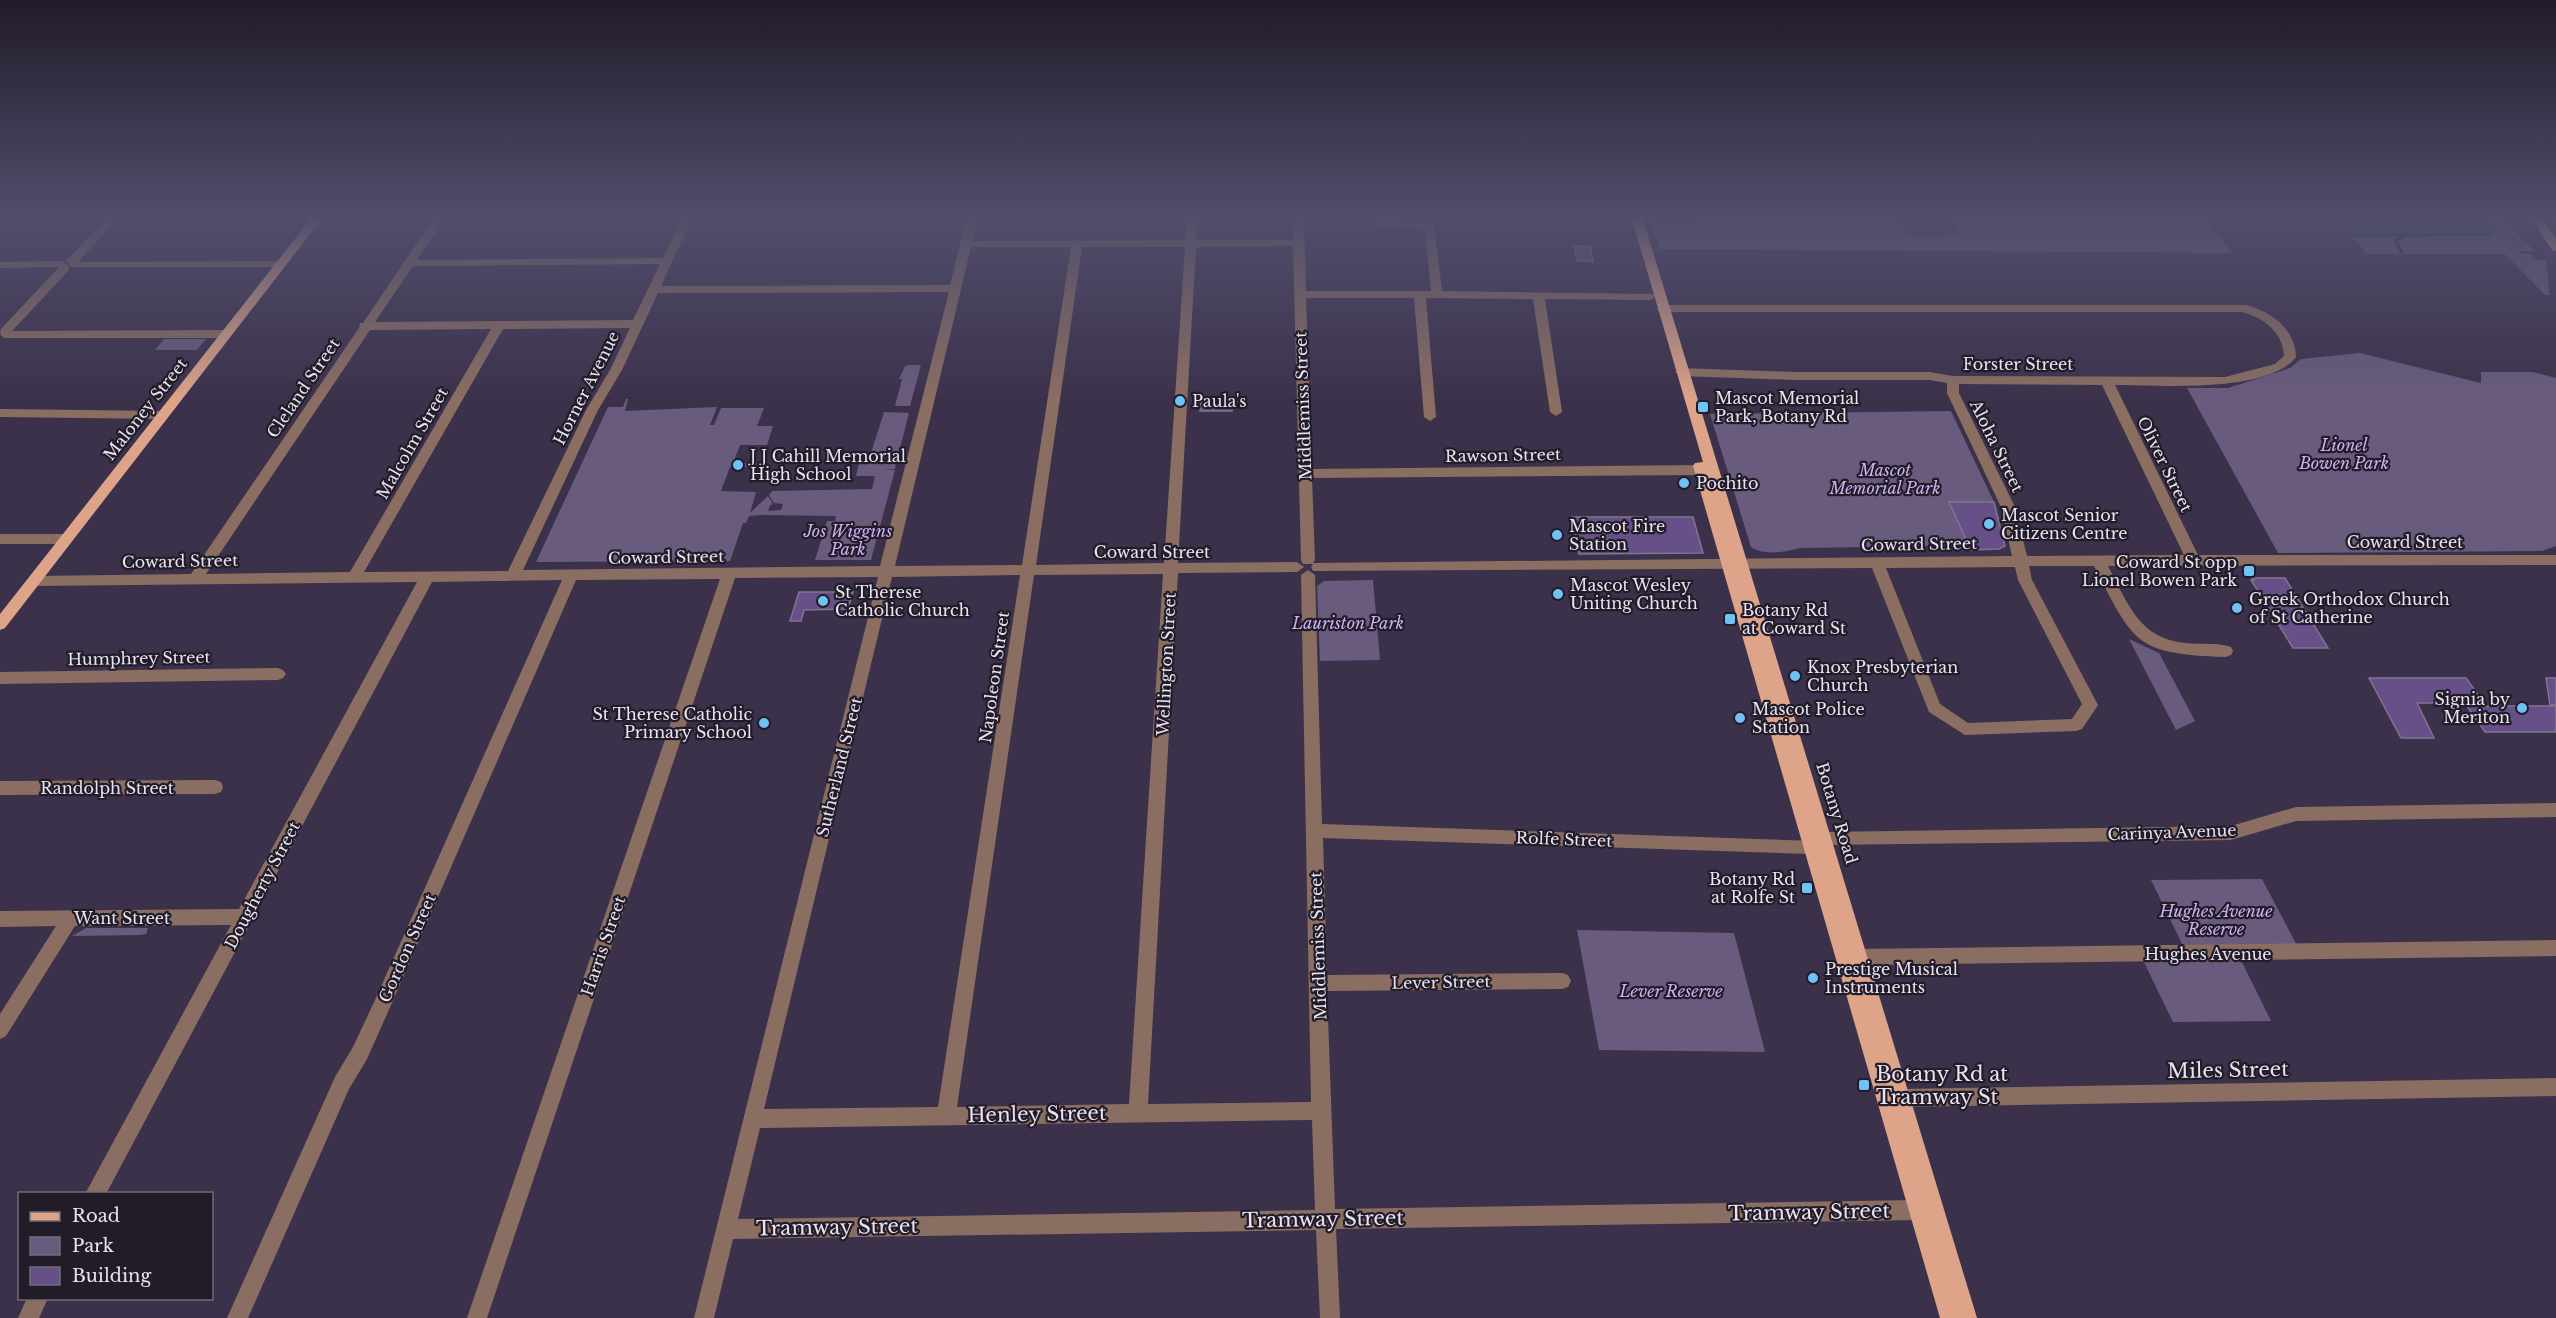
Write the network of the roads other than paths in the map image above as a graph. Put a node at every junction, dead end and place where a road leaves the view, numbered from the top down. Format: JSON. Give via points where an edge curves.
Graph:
{"nodes":[{"id":1,"x":56,"y":278,"type":"edge"},
{"id":2,"x":271,"y":278,"type":"edge"},
{"id":3,"x":398,"y":278,"type":"edge"},
{"id":4,"x":660,"y":278,"type":"edge"},
{"id":5,"x":958,"y":278,"type":"edge"},
{"id":6,"x":1072,"y":278,"type":"edge"},
{"id":7,"x":1189,"y":278,"type":"edge"},
{"id":8,"x":1300,"y":278,"type":"edge"},
{"id":9,"x":1435,"y":278,"type":"edge"},
{"id":10,"x":1644,"y":278,"type":"edge"},
{"id":11,"x":1653,"y":278,"type":"edge"},
{"id":12,"x":955,"y":288,"type":"junction"},
{"id":13,"x":654,"y":290,"type":"junction"},
{"id":14,"x":1300,"y":294,"type":"junction"},
{"id":15,"x":1420,"y":297,"type":"junction"},
{"id":16,"x":1437,"y":297,"type":"junction"},
{"id":17,"x":1539,"y":297,"type":"junction"},
{"id":18,"x":1650,"y":297,"type":"junction"},
{"id":19,"x":1662,"y":309,"type":"junction"},
{"id":20,"x":638,"y":324,"type":"junction"},
{"id":21,"x":499,"y":325,"type":"junction"},
{"id":22,"x":364,"y":326,"type":"junction"},
{"id":23,"x":3,"y":334,"type":"edge"},
{"id":24,"x":226,"y":334,"type":"junction"},
{"id":25,"x":1681,"y":372,"type":"junction"},
{"id":26,"x":1953,"y":380,"type":"junction"},
{"id":27,"x":2107,"y":381,"type":"junction"},
{"id":28,"x":1556,"y":412,"type":"dead end"},
{"id":29,"x":0,"y":413,"type":"edge"},
{"id":30,"x":163,"y":415,"type":"junction"},
{"id":31,"x":1430,"y":417,"type":"dead end"},
{"id":32,"x":1701,"y":470,"type":"junction"},
{"id":33,"x":1305,"y":474,"type":"junction"},
{"id":34,"x":0,"y":539,"type":"edge"},
{"id":35,"x":66,"y":539,"type":"junction"},
{"id":36,"x":2193,"y":560,"type":"junction"},
{"id":37,"x":2524,"y":560,"type":"junction"},
{"id":38,"x":2556,"y":560,"type":"edge"},
{"id":39,"x":2021,"y":561,"type":"junction"},
{"id":40,"x":2098,"y":561,"type":"junction"},
{"id":41,"x":1735,"y":563,"type":"junction"},
{"id":42,"x":1877,"y":563,"type":"junction"},
{"id":43,"x":1308,"y":567,"type":"junction"},
{"id":44,"x":2556,"y":568,"type":"edge"},
{"id":45,"x":1028,"y":570,"type":"junction"},
{"id":46,"x":1171,"y":570,"type":"junction"},
{"id":47,"x":886,"y":573,"type":"junction"},
{"id":48,"x":729,"y":574,"type":"junction"},
{"id":49,"x":513,"y":576,"type":"junction"},
{"id":50,"x":571,"y":576,"type":"junction"},
{"id":51,"x":354,"y":577,"type":"junction"},
{"id":52,"x":427,"y":577,"type":"junction"},
{"id":53,"x":195,"y":579,"type":"junction"},
{"id":54,"x":34,"y":581,"type":"junction"},
{"id":55,"x":0,"y":624,"type":"edge"},
{"id":56,"x":2226,"y":651,"type":"dead end"},
{"id":57,"x":278,"y":674,"type":"dead end"},
{"id":58,"x":0,"y":678,"type":"edge"},
{"id":59,"x":215,"y":787,"type":"dead end"},
{"id":60,"x":0,"y":789,"type":"edge"},
{"id":61,"x":2556,"y":810,"type":"edge"},
{"id":62,"x":1315,"y":831,"type":"junction"},
{"id":63,"x":1817,"y":843,"type":"junction"},
{"id":64,"x":245,"y":917,"type":"junction"},
{"id":65,"x":0,"y":919,"type":"edge"},
{"id":66,"x":70,"y":919,"type":"junction"},
{"id":67,"x":2556,"y":948,"type":"edge"},
{"id":68,"x":1859,"y":957,"type":"junction"},
{"id":69,"x":1562,"y":981,"type":"dead end"},
{"id":70,"x":1320,"y":983,"type":"junction"},
{"id":71,"x":0,"y":1030,"type":"edge"},
{"id":72,"x":2556,"y":1087,"type":"edge"},
{"id":73,"x":1901,"y":1098,"type":"junction"},
{"id":74,"x":1322,"y":1111,"type":"junction"},
{"id":75,"x":1138,"y":1113,"type":"junction"},
{"id":76,"x":946,"y":1115,"type":"junction"},
{"id":77,"x":753,"y":1119,"type":"junction"},
{"id":78,"x":96,"y":1192,"type":"edge"},
{"id":79,"x":1918,"y":1210,"type":"junction"},
{"id":80,"x":1325,"y":1219,"type":"junction"},
{"id":81,"x":728,"y":1229,"type":"junction"},
{"id":82,"x":37,"y":1300,"type":"edge"},
{"id":83,"x":28,"y":1318,"type":"edge"},
{"id":84,"x":237,"y":1318,"type":"edge"},
{"id":85,"x":477,"y":1318,"type":"edge"},
{"id":86,"x":704,"y":1318,"type":"edge"},
{"id":87,"x":1330,"y":1318,"type":"edge"},
{"id":88,"x":1950,"y":1318,"type":"edge"},
{"id":89,"x":1967,"y":1318,"type":"edge"}],
"edges":[{"from":1,"to":23,"type":"street"},
{"from":2,"to":24,"type":"main road","name":"Maloney Street"},
{"from":3,"to":22,"type":"street","name":"Cleland Street"},
{"from":4,"to":13,"type":"street","name":"Horner Avenue"},
{"from":5,"to":12,"type":"street","name":"Sutherland Street"},
{"from":6,"to":45,"type":"street","name":"Napoleon Street"},
{"from":7,"to":46,"type":"street","name":"Wellington Street"},
{"from":8,"to":14,"type":"street","name":"Middlemiss Street"},
{"from":9,"to":16,"type":"street"},
{"from":10,"to":18,"type":"main road","name":"Botany Road"},
{"from":11,"to":19,"type":"main road","name":"Botany Road"},
{"from":12,"to":13,"type":"street"},
{"from":12,"to":47,"type":"street","name":"Sutherland Street"},
{"from":13,"to":20,"type":"street","name":"Horner Avenue"},
{"from":14,"to":15,"type":"street"},
{"from":14,"to":33,"type":"street","name":"Middlemiss Street"},
{"from":15,"to":16,"type":"street"},
{"from":15,"to":31,"type":"street"},
{"from":16,"to":17,"type":"street"},
{"from":17,"to":18,"type":"street"},
{"from":17,"to":28,"type":"street"},
{"from":18,"to":32,"type":"main road","name":"Botany Road"},
{"from":19,"to":25,"type":"main road","name":"Botany Road"},
{"from":19,"to":27,"type":"street","name":"Forster Street","via":[[2235,308],[2257,312],[2273,322],[2290,347],[2290,357],[2279,367],[2225,381]]},
{"from":20,"to":21,"type":"street"},
{"from":20,"to":49,"type":"street","name":"Horner Avenue"},
{"from":21,"to":22,"type":"street"},
{"from":21,"to":51,"type":"street","name":"Malcolm Street"},
{"from":22,"to":53,"type":"street","name":"Cleland Street"},
{"from":23,"to":24,"type":"street"},
{"from":24,"to":30,"type":"main road","name":"Maloney Street"},
{"from":25,"to":26,"type":"street","name":"Forster Street","via":[[1930,376]]},
{"from":25,"to":41,"type":"main road","name":"Botany Road"},
{"from":26,"to":27,"type":"street","name":"Forster Street"},
{"from":26,"to":39,"type":"street","name":"Aloha Street","via":[[1953,393],[2008,507]]},
{"from":27,"to":36,"type":"street","name":"Oliver Street"},
{"from":29,"to":30,"type":"street"},
{"from":30,"to":35,"type":"main road","name":"Maloney Street"},
{"from":32,"to":33,"type":"street","name":"Rawson Street"},
{"from":32,"to":41,"type":"main road","name":"Botany Road"},
{"from":33,"to":43,"type":"street","name":"Middlemiss Street"},
{"from":34,"to":35,"type":"street"},
{"from":35,"to":54,"type":"main road","name":"Maloney Street"},
{"from":36,"to":37,"type":"street","name":"Coward Street"},
{"from":36,"to":40,"type":"street","name":"Coward Street"},
{"from":37,"to":38,"type":"street","name":"Coward Street"},
{"from":37,"to":44,"type":"street"},
{"from":39,"to":40,"type":"street","name":"Coward Street"},
{"from":39,"to":42,"type":"street","name":"Coward Street"},
{"from":39,"to":42,"type":"street","name":"Aloha Street","via":[[2025,580],[2090,705],[2076,725],[1965,729],[1934,708]]},
{"from":40,"to":56,"type":"street","via":[[2141,636],[2166,648]]},
{"from":41,"to":42,"type":"street","name":"Coward Street"},
{"from":41,"to":43,"type":"street","name":"Coward Street"},
{"from":41,"to":63,"type":"main road","name":"Botany Road"},
{"from":43,"to":46,"type":"street","name":"Coward Street"},
{"from":43,"to":62,"type":"street","name":"Middlemiss Street"},
{"from":45,"to":46,"type":"street","name":"Coward Street"},
{"from":45,"to":47,"type":"street","name":"Coward Street"},
{"from":45,"to":76,"type":"street","name":"Napoleon Street"},
{"from":46,"to":75,"type":"street","name":"Wellington Street"},
{"from":47,"to":48,"type":"street","name":"Coward Street"},
{"from":47,"to":77,"type":"street","name":"Sutherland Street"},
{"from":48,"to":50,"type":"street","name":"Coward Street"},
{"from":48,"to":85,"type":"street","name":"Harris Street"},
{"from":49,"to":50,"type":"street","name":"Coward Street"},
{"from":49,"to":52,"type":"street","name":"Coward Street"},
{"from":50,"to":84,"type":"street","name":"Gordon Street","via":[[378,1015],[342,1083]]},
{"from":51,"to":52,"type":"street","name":"Coward Street"},
{"from":51,"to":53,"type":"street","name":"Coward Street"},
{"from":52,"to":64,"type":"street","name":"Dougherty Street"},
{"from":53,"to":54,"type":"street","name":"Coward Street"},
{"from":54,"to":55,"type":"main road","name":"Maloney Street"},
{"from":57,"to":58,"type":"street","name":"Humphrey Street"},
{"from":59,"to":60,"type":"street","name":"Randolph Street"},
{"from":61,"to":63,"type":"street","name":"Carinya Avenue","via":[[2296,814],[2231,833]]},
{"from":62,"to":63,"type":"street","name":"Rolfe Street"},
{"from":62,"to":70,"type":"street","name":"Middlemiss Street"},
{"from":63,"to":68,"type":"main road","name":"Botany Road"},
{"from":63,"to":79,"type":"main road","name":"Botany Road"},
{"from":64,"to":66,"type":"street","name":"Want Street"},
{"from":64,"to":78,"type":"street","name":"Dougherty Street"},
{"from":65,"to":66,"type":"street","name":"Want Street"},
{"from":66,"to":71,"type":"street"},
{"from":67,"to":68,"type":"street","name":"Hughes Avenue"},
{"from":68,"to":73,"type":"main road","name":"Botany Road"},
{"from":69,"to":70,"type":"street","name":"Lever Street"},
{"from":70,"to":74,"type":"street","name":"Middlemiss Street"},
{"from":72,"to":73,"type":"street","name":"Miles Street"},
{"from":73,"to":89,"type":"main road","name":"Botany Road"},
{"from":74,"to":75,"type":"street","name":"Henley Street"},
{"from":74,"to":80,"type":"street","name":"Middlemiss Street"},
{"from":75,"to":76,"type":"street","name":"Henley Street"},
{"from":76,"to":77,"type":"street","name":"Henley Street"},
{"from":77,"to":81,"type":"street","name":"Sutherland Street"},
{"from":79,"to":80,"type":"street","name":"Tramway Street"},
{"from":79,"to":88,"type":"main road","name":"Botany Road"},
{"from":80,"to":81,"type":"street","name":"Tramway Street"},
{"from":80,"to":87,"type":"street","name":"Middlemiss Street"},
{"from":81,"to":86,"type":"street","name":"Sutherland Street"},
{"from":82,"to":83,"type":"street"}]}
